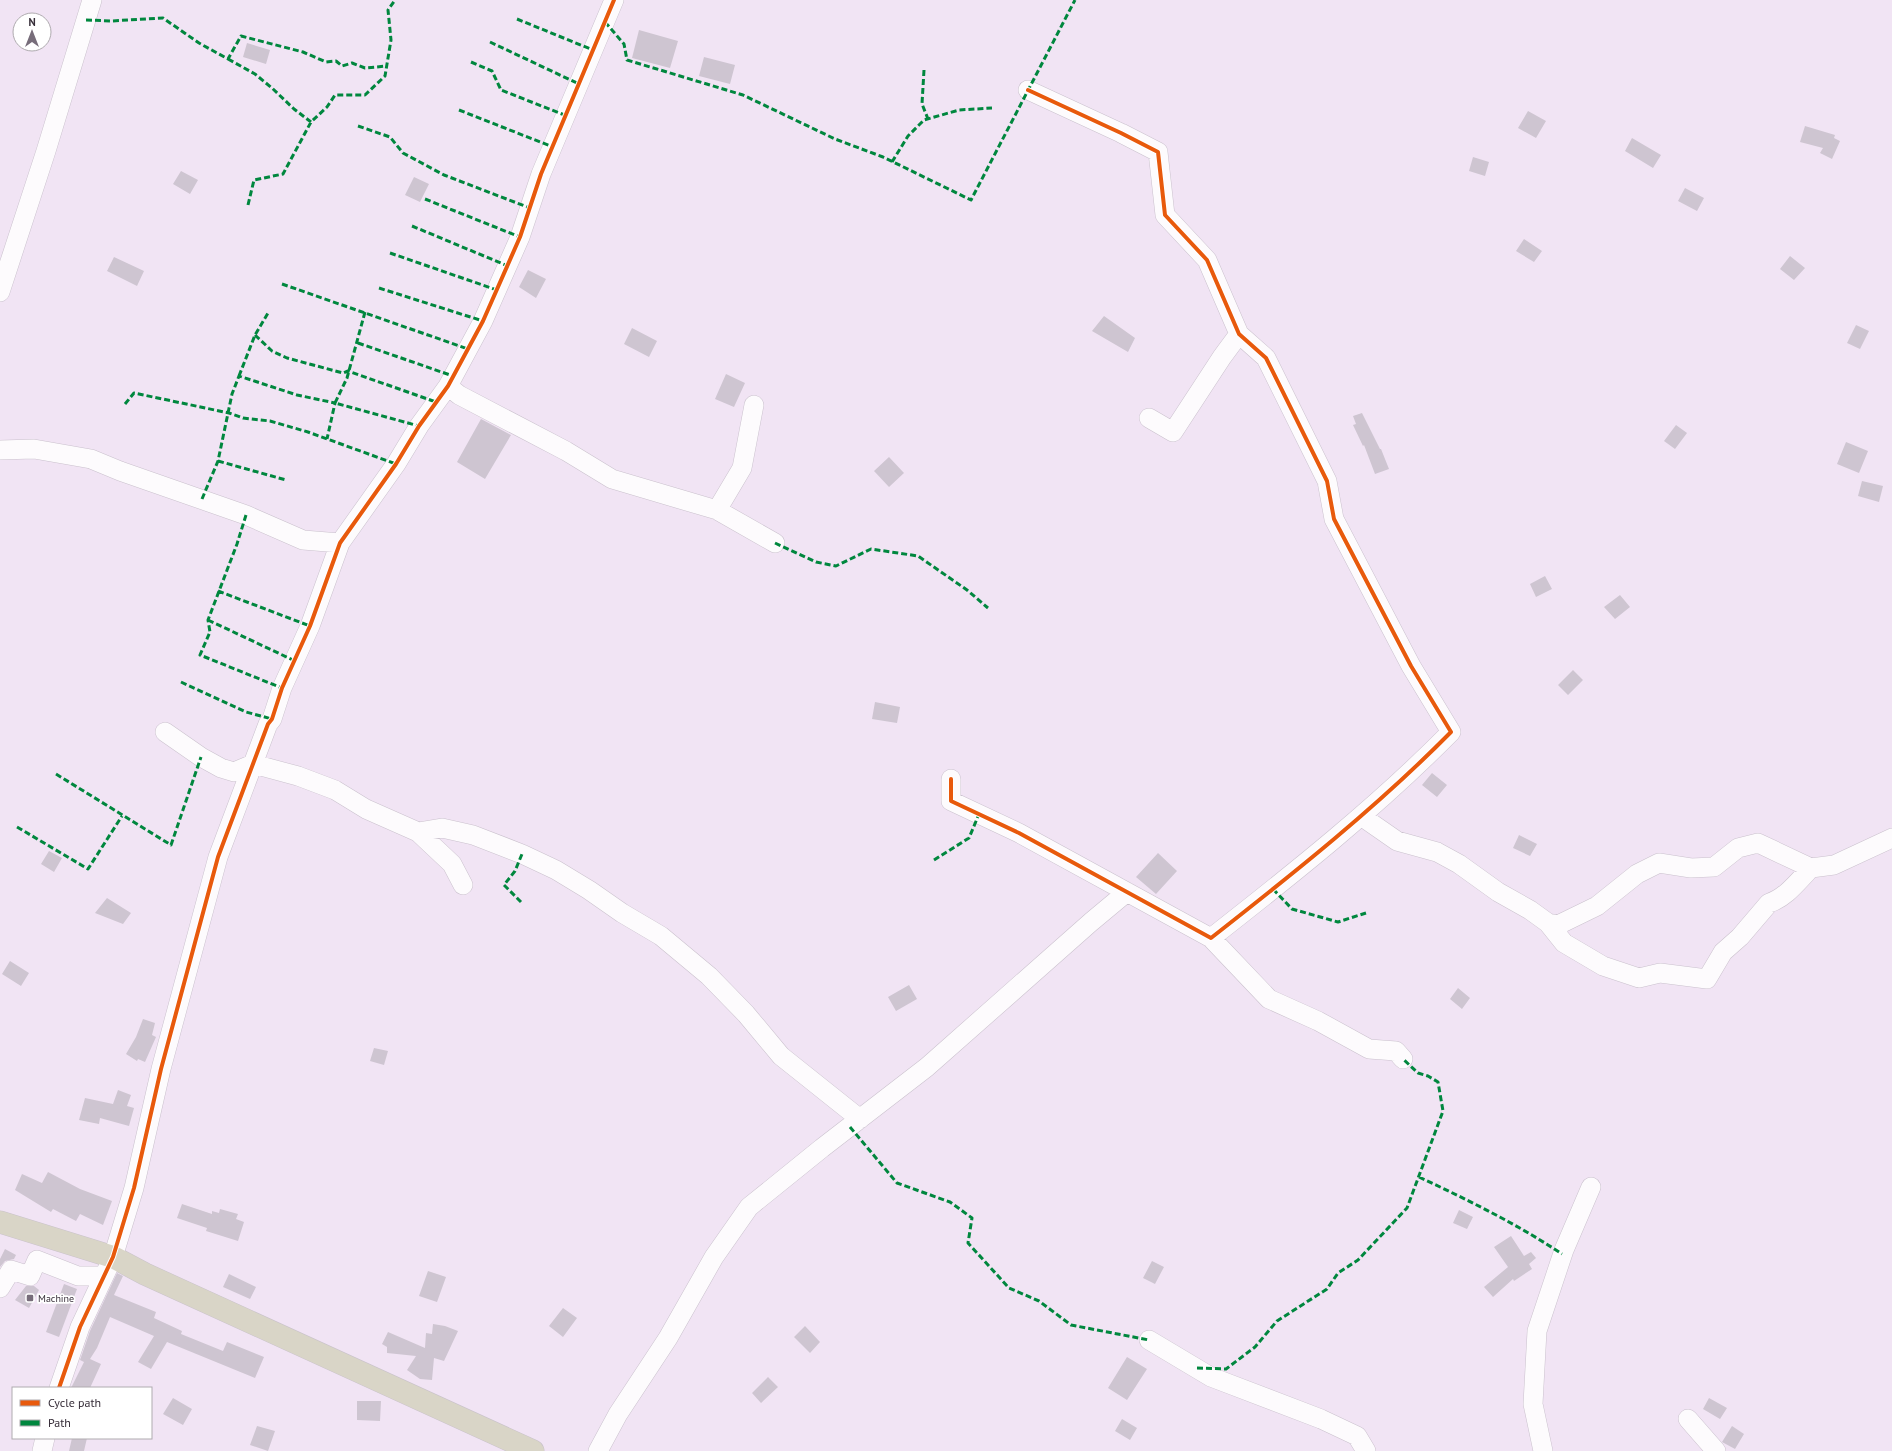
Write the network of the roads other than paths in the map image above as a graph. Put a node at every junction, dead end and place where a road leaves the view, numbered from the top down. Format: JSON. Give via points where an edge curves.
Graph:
{"nodes":[{"id":1,"x":92,"y":0,"type":"edge"},
{"id":2,"x":614,"y":0,"type":"edge"},
{"id":3,"x":1028,"y":90,"type":"dead end"},
{"id":4,"x":0,"y":292,"type":"edge"},
{"id":5,"x":1240,"y":334,"type":"junction"},
{"id":6,"x":448,"y":386,"type":"junction"},
{"id":7,"x":754,"y":405,"type":"dead end"},
{"id":8,"x":1149,"y":418,"type":"dead end"},
{"id":9,"x":0,"y":450,"type":"edge"},
{"id":10,"x":717,"y":510,"type":"junction"},
{"id":11,"x":340,"y":543,"type":"junction"},
{"id":12,"x":775,"y":543,"type":"dead end"},
{"id":13,"x":165,"y":732,"type":"dead end"},
{"id":14,"x":253,"y":764,"type":"junction"},
{"id":15,"x":951,"y":779,"type":"dead end"},
{"id":16,"x":1361,"y":816,"type":"junction"},
{"id":17,"x":418,"y":832,"type":"junction"},
{"id":18,"x":1892,"y":838,"type":"edge"},
{"id":19,"x":1811,"y":868,"type":"junction"},
{"id":20,"x":463,"y":885,"type":"dead end"},
{"id":21,"x":1127,"y":892,"type":"junction"},
{"id":22,"x":1548,"y":923,"type":"junction"},
{"id":23,"x":1211,"y":938,"type":"junction"},
{"id":24,"x":1403,"y":1059,"type":"dead end"},
{"id":25,"x":860,"y":1119,"type":"junction"},
{"id":26,"x":1591,"y":1187,"type":"dead end"},
{"id":27,"x":0,"y":1222,"type":"edge"},
{"id":28,"x":108,"y":1266,"type":"junction"},
{"id":29,"x":0,"y":1288,"type":"edge"},
{"id":30,"x":1149,"y":1340,"type":"dead end"},
{"id":31,"x":59,"y":1387,"type":"edge"},
{"id":32,"x":1688,"y":1419,"type":"dead end"},
{"id":33,"x":45,"y":1439,"type":"edge"},
{"id":34,"x":42,"y":1451,"type":"edge"},
{"id":35,"x":533,"y":1451,"type":"edge"},
{"id":36,"x":598,"y":1451,"type":"edge"},
{"id":37,"x":1366,"y":1451,"type":"edge"},
{"id":38,"x":1543,"y":1451,"type":"edge"},
{"id":39,"x":1716,"y":1451,"type":"edge"}],
"edges":[{"from":1,"to":4,"type":"street"},
{"from":2,"to":6,"type":"street","via":[[540,174],[508,266]]},
{"from":3,"to":5,"type":"street","via":[[1158,152],[1165,215],[1207,260]]},
{"from":5,"to":8,"type":"street","via":[[1173,432]]},
{"from":5,"to":16,"type":"street","via":[[1266,358],[1327,481],[1334,519],[1411,666],[1451,732]]},
{"from":6,"to":10,"type":"street","via":[[459,395],[566,450],[612,479]]},
{"from":6,"to":11,"type":"street"},
{"from":7,"to":10,"type":"street","via":[[742,468]]},
{"from":9,"to":11,"type":"street","via":[[34,449],[91,459],[246,515],[303,540]]},
{"from":10,"to":12,"type":"street"},
{"from":11,"to":14,"type":"street","via":[[310,626],[282,688],[272,720],[268,724]]},
{"from":13,"to":14,"type":"street","via":[[221,768],[234,772]]},
{"from":14,"to":17,"type":"street","via":[[298,776],[335,790],[366,809]]},
{"from":14,"to":28,"type":"street","via":[[218,857],[162,1062],[134,1188]]},
{"from":15,"to":21,"type":"street","via":[[951,801],[1018,833]]},
{"from":16,"to":22,"type":"street","via":[[1397,841],[1437,852],[1459,864]]},
{"from":16,"to":23,"type":"street","via":[[1327,847]]},
{"from":17,"to":20,"type":"street","via":[[452,864]]},
{"from":17,"to":25,"type":"street","via":[[442,828],[473,835],[522,854],[569,878],[661,936],[710,976],[781,1056]]},
{"from":18,"to":19,"type":"street","via":[[1834,865]]},
{"from":19,"to":22,"type":"street","via":[[1758,843],[1738,848],[1714,867],[1691,868],[1659,863],[1637,874],[1597,906],[1558,925]]},
{"from":19,"to":22,"type":"street","via":[[1793,887],[1770,903],[1723,952],[1707,979],[1660,973],[1639,978],[1603,966],[1564,943]]},
{"from":21,"to":23,"type":"street"},
{"from":21,"to":25,"type":"street","via":[[927,1067]]},
{"from":23,"to":24,"type":"street","via":[[1269,999],[1318,1021],[1369,1049],[1396,1051]]},
{"from":25,"to":36,"type":"street","via":[[749,1207],[714,1257],[668,1338],[618,1414]]},
{"from":26,"to":38,"type":"street","via":[[1564,1250],[1537,1332],[1533,1404]]},
{"from":27,"to":28,"type":"highway"},
{"from":28,"to":29,"type":"street","via":[[78,1276],[37,1260],[30,1276],[11,1270]]},
{"from":28,"to":31,"type":"street","via":[[80,1327]]},
{"from":28,"to":35,"type":"highway","via":[[152,1277]]},
{"from":30,"to":37,"type":"street","via":[[1211,1377],[1321,1419],[1357,1436]]},
{"from":32,"to":39,"type":"street"},
{"from":33,"to":34,"type":"street"}]}
